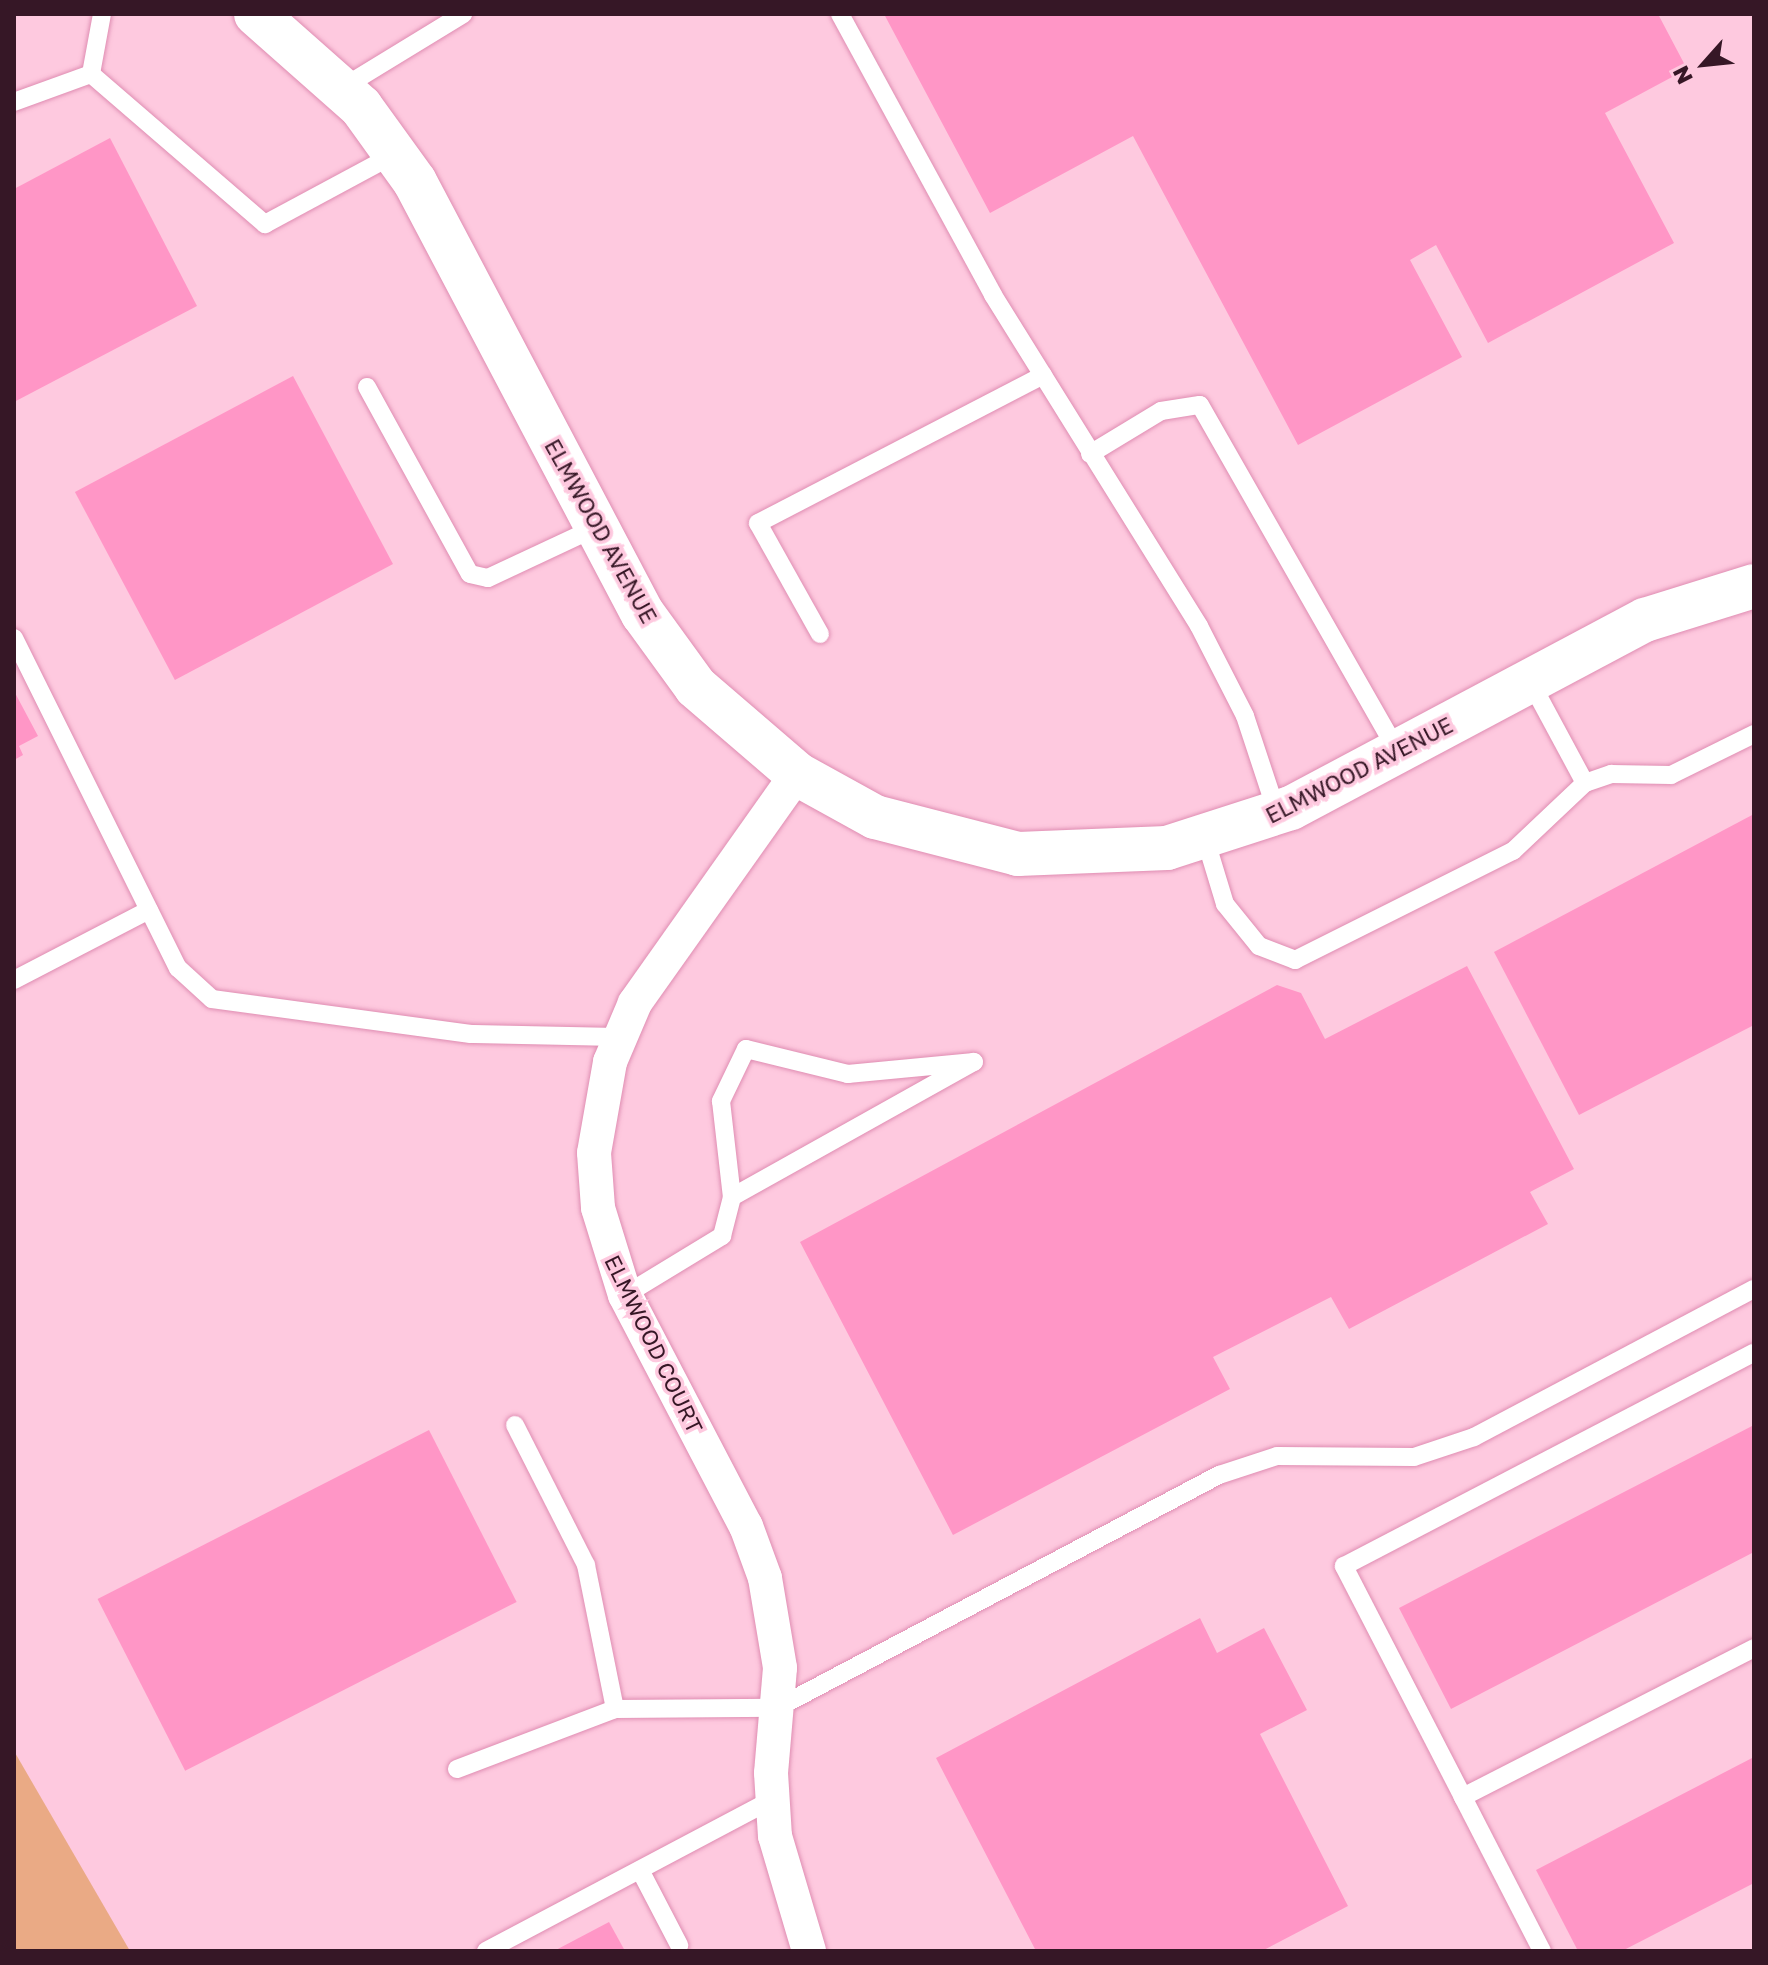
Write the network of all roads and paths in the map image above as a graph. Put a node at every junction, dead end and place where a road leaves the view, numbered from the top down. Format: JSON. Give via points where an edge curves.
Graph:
{"nodes":[{"id":1,"x":102,"y":14,"type":"edge"},
{"id":2,"x":256,"y":14,"type":"edge"},
{"id":3,"x":463,"y":14,"type":"edge"},
{"id":4,"x":840,"y":14,"type":"edge"},
{"id":5,"x":91,"y":74,"type":"junction"},
{"id":6,"x":342,"y":88,"type":"junction"},
{"id":7,"x":14,"y":102,"type":"edge"},
{"id":8,"x":395,"y":154,"type":"junction"},
{"id":9,"x":1043,"y":375,"type":"junction"},
{"id":10,"x":367,"y":387,"type":"dead end"},
{"id":11,"x":1090,"y":454,"type":"junction"},
{"id":12,"x":597,"y":527,"type":"junction"},
{"id":13,"x":1754,"y":586,"type":"edge"},
{"id":14,"x":820,"y":634,"type":"dead end"},
{"id":15,"x":14,"y":638,"type":"edge"},
{"id":16,"x":1530,"y":681,"type":"junction"},
{"id":17,"x":1754,"y":734,"type":"edge"},
{"id":18,"x":1397,"y":751,"type":"junction"},
{"id":19,"x":797,"y":774,"type":"junction"},
{"id":20,"x":1585,"y":783,"type":"junction"},
{"id":21,"x":1277,"y":813,"type":"junction"},
{"id":22,"x":1205,"y":838,"type":"junction"},
{"id":23,"x":149,"y":910,"type":"junction"},
{"id":24,"x":14,"y":980,"type":"edge"},
{"id":25,"x":620,"y":1037,"type":"junction"},
{"id":26,"x":732,"y":1197,"type":"junction"},
{"id":27,"x":1754,"y":1289,"type":"edge"},
{"id":28,"x":625,"y":1295,"type":"junction"},
{"id":29,"x":1754,"y":1353,"type":"edge"},
{"id":30,"x":515,"y":1425,"type":"dead end"},
{"id":31,"x":1754,"y":1648,"type":"edge"},
{"id":32,"x":777,"y":1708,"type":"junction"},
{"id":33,"x":615,"y":1709,"type":"junction"},
{"id":34,"x":457,"y":1769,"type":"dead end"},
{"id":35,"x":1463,"y":1797,"type":"junction"},
{"id":36,"x":771,"y":1800,"type":"junction"},
{"id":37,"x":640,"y":1870,"type":"junction"},
{"id":38,"x":679,"y":1945,"type":"dead end"},
{"id":39,"x":486,"y":1951,"type":"edge"},
{"id":40,"x":809,"y":1951,"type":"edge"},
{"id":41,"x":1542,"y":1951,"type":"edge"}],
"edges":[{"from":1,"to":5,"type":"lane"},
{"from":2,"to":6,"type":"street","name":"ELMWOOD AVENUE"},
{"from":3,"to":6,"type":"lane"},
{"from":4,"to":9,"type":"lane"},
{"from":5,"to":7,"type":"lane"},
{"from":5,"to":8,"type":"lane","via":[[265,224]]},
{"from":6,"to":8,"type":"street","name":"ELMWOOD AVENUE"},
{"from":8,"to":12,"type":"street","name":"ELMWOOD AVENUE"},
{"from":9,"to":11,"type":"lane"},
{"from":9,"to":14,"type":"lane","via":[[758,523]]},
{"from":10,"to":12,"type":"lane","via":[[470,574],[488,578]]},
{"from":11,"to":18,"type":"lane","via":[[1161,411],[1200,405]]},
{"from":11,"to":21,"type":"lane","via":[[1199,626],[1245,716]]},
{"from":12,"to":19,"type":"street","name":"ELMWOOD AVENUE","via":[[643,614],[696,687]]},
{"from":13,"to":16,"type":"street","name":"ELMWOOD AVENUE","via":[[1645,620]]},
{"from":15,"to":23,"type":"lane"},
{"from":16,"to":18,"type":"street","name":"ELMWOOD AVENUE"},
{"from":16,"to":20,"type":"lane"},
{"from":17,"to":20,"type":"lane","via":[[1671,775],[1611,774]]},
{"from":18,"to":21,"type":"street","name":"ELMWOOD AVENUE"},
{"from":19,"to":22,"type":"street","name":"ELMWOOD AVENUE","via":[[875,817],[982,849],[1093,856]]},
{"from":19,"to":25,"type":"street","name":"ELMWOOD COURT","via":[[645,985]]},
{"from":20,"to":22,"type":"lane","via":[[1513,851],[1295,960],[1259,946],[1225,904]]},
{"from":21,"to":22,"type":"street","name":"ELMWOOD AVENUE"},
{"from":23,"to":24,"type":"lane"},
{"from":23,"to":25,"type":"lane","via":[[178,968],[212,999],[234,1005],[471,1034]]},
{"from":25,"to":28,"type":"street","name":"ELMWOOD COURT","via":[[594,1153],[598,1208]]},
{"from":26,"to":26,"type":"lane","via":[[759,1182],[974,1062],[848,1074],[746,1049],[721,1101]]},
{"from":26,"to":28,"type":"lane","via":[[722,1236]]},
{"from":27,"to":32,"type":"lane","via":[[1474,1437],[1414,1457],[1277,1456],[1219,1475]]},
{"from":28,"to":32,"type":"street","name":"ELMWOOD COURT","via":[[759,1560],[780,1668]]},
{"from":29,"to":35,"type":"lane","via":[[1344,1566]]},
{"from":30,"to":33,"type":"lane","via":[[586,1565]]},
{"from":31,"to":35,"type":"lane"},
{"from":32,"to":33,"type":"lane"},
{"from":32,"to":36,"type":"street","name":"ELMWOOD COURT"},
{"from":33,"to":34,"type":"lane"},
{"from":35,"to":41,"type":"lane"},
{"from":36,"to":37,"type":"lane"},
{"from":36,"to":40,"type":"street","name":"ELMWOOD COURT","via":[[781,1873]]},
{"from":37,"to":38,"type":"lane"},
{"from":37,"to":39,"type":"lane"}]}
